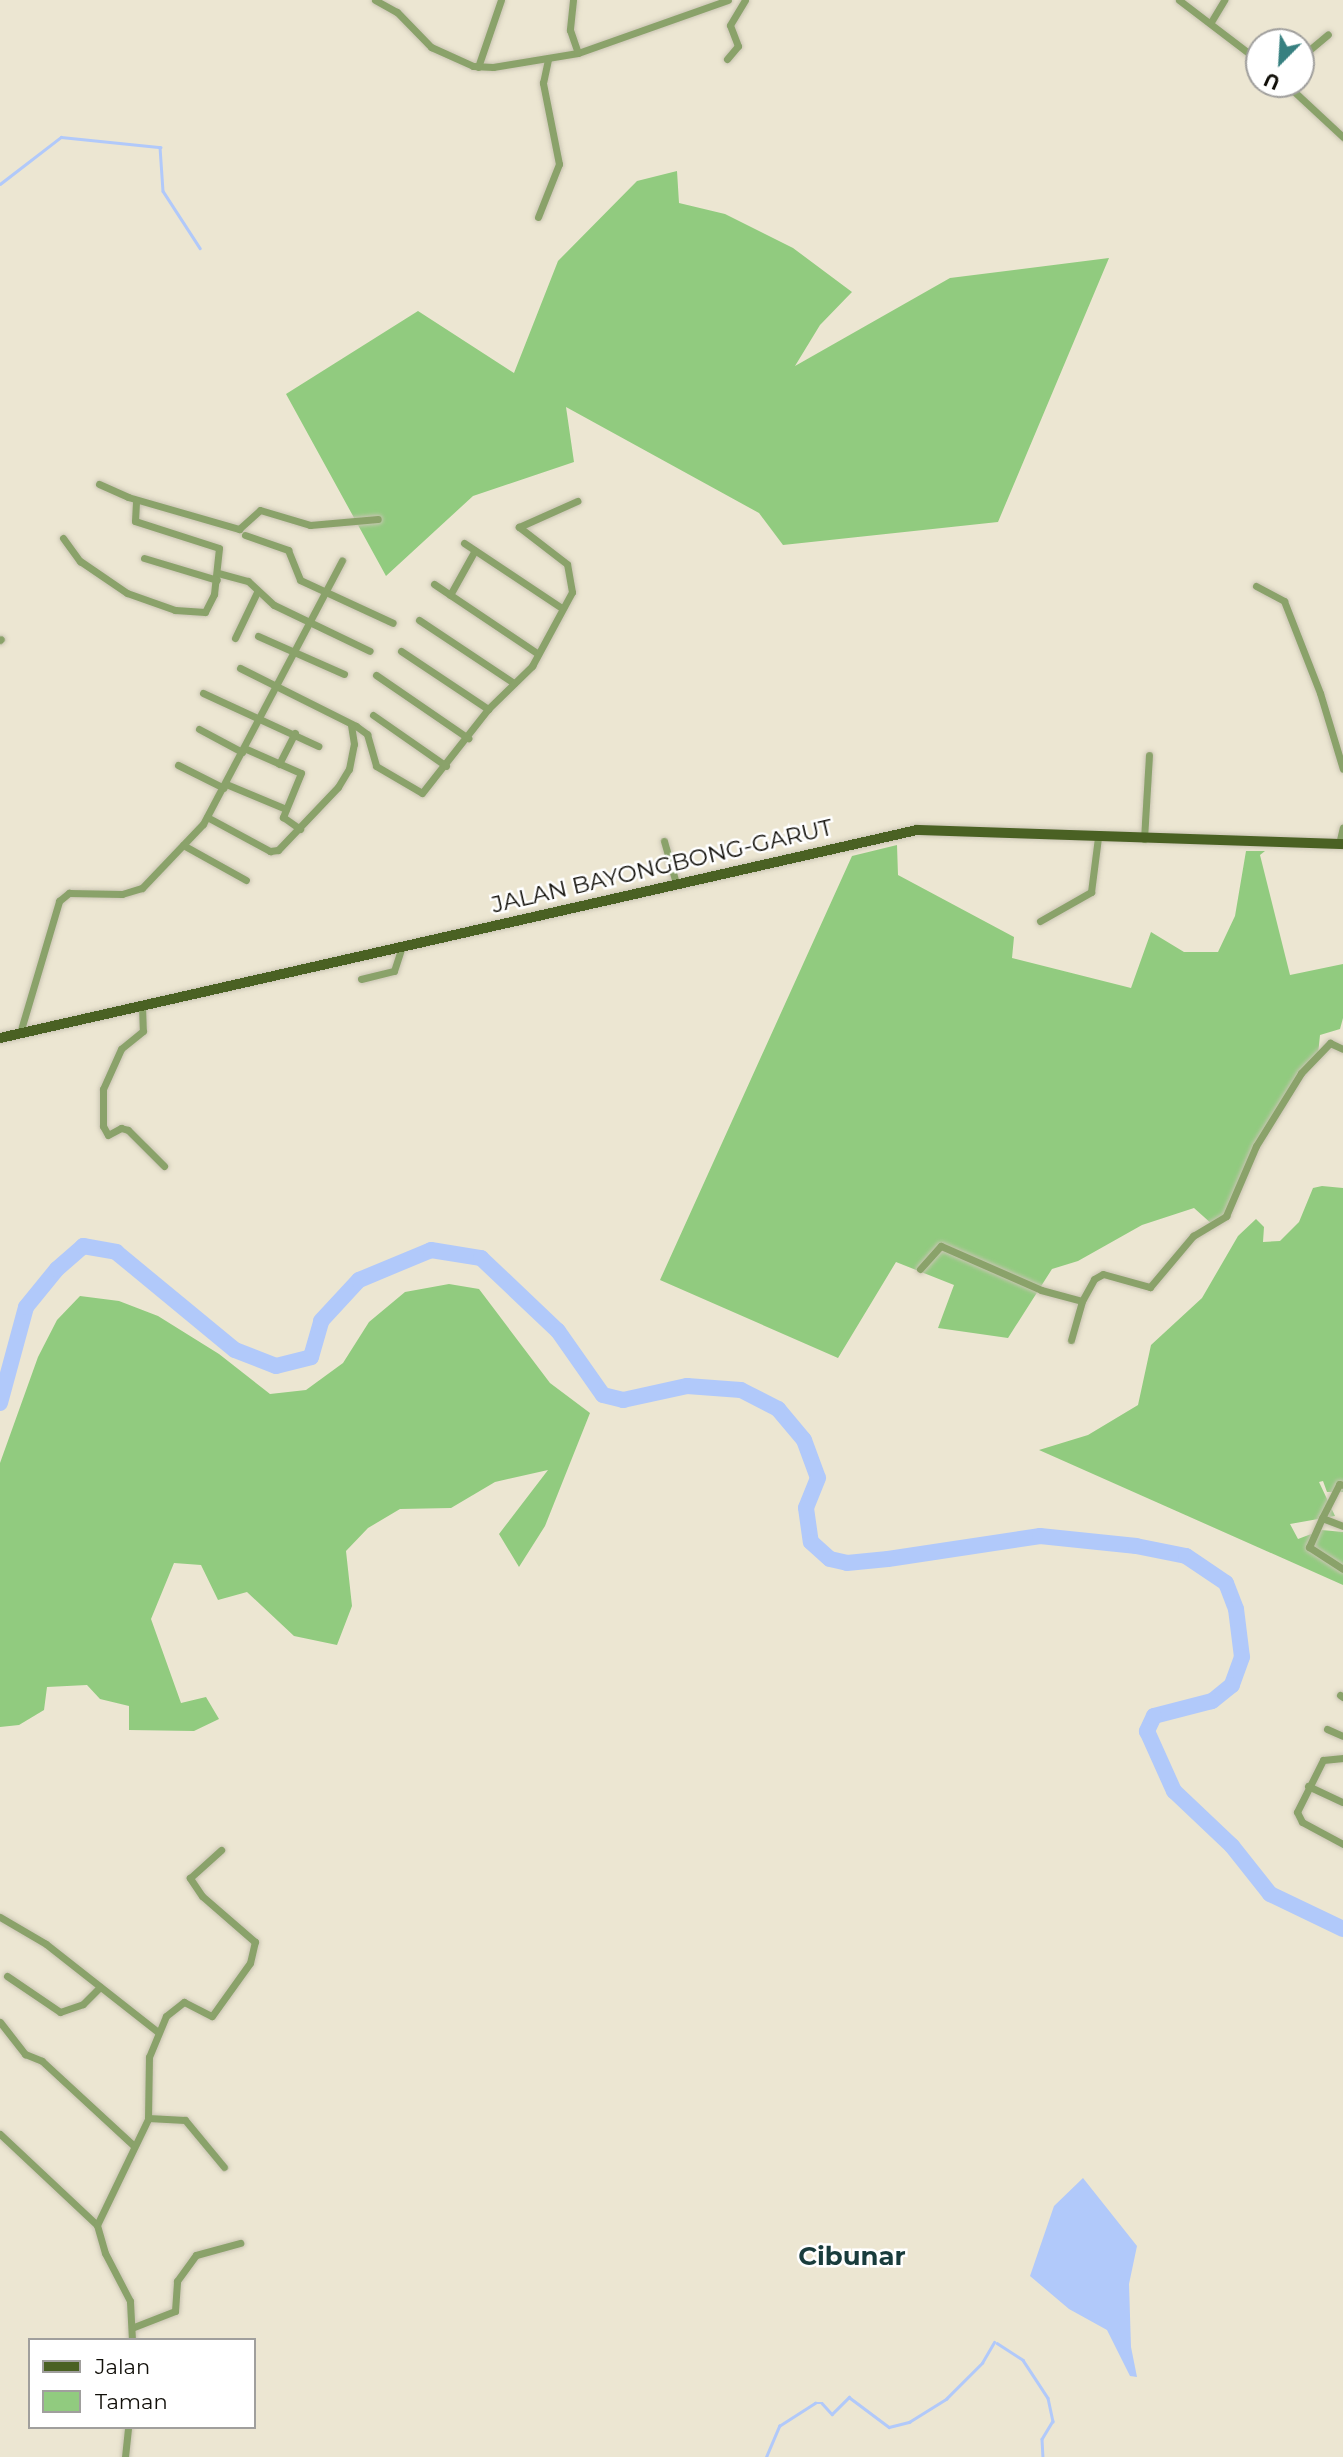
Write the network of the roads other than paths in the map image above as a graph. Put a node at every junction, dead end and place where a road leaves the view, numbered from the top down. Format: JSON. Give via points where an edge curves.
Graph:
{"nodes":[{"id":1,"x":375,"y":0,"type":"edge"},
{"id":2,"x":501,"y":0,"type":"edge"},
{"id":3,"x":573,"y":0,"type":"edge"},
{"id":4,"x":728,"y":0,"type":"edge"},
{"id":5,"x":745,"y":0,"type":"edge"},
{"id":6,"x":1180,"y":0,"type":"edge"},
{"id":7,"x":1224,"y":0,"type":"edge"},
{"id":8,"x":710,"y":4,"type":"edge"},
{"id":9,"x":1211,"y":22,"type":"junction"},
{"id":10,"x":1328,"y":34,"type":"dead end"},
{"id":11,"x":1315,"y":45,"type":"edge"},
{"id":12,"x":576,"y":47,"type":"junction"},
{"id":13,"x":1245,"y":50,"type":"edge"},
{"id":14,"x":548,"y":59,"type":"junction"},
{"id":15,"x":727,"y":59,"type":"dead end"},
{"id":16,"x":478,"y":67,"type":"junction"},
{"id":17,"x":1301,"y":98,"type":"edge"},
{"id":18,"x":1343,"y":137,"type":"edge"},
{"id":19,"x":538,"y":217,"type":"dead end"},
{"id":20,"x":99,"y":484,"type":"dead end"},
{"id":21,"x":136,"y":500,"type":"junction"},
{"id":22,"x":577,"y":501,"type":"dead end"},
{"id":23,"x":378,"y":519,"type":"dead end"},
{"id":24,"x":245,"y":535,"type":"dead end"},
{"id":25,"x":63,"y":538,"type":"dead end"},
{"id":26,"x":464,"y":543,"type":"dead end"},
{"id":27,"x":475,"y":550,"type":"junction"},
{"id":28,"x":144,"y":558,"type":"dead end"},
{"id":29,"x":342,"y":560,"type":"dead end"},
{"id":30,"x":217,"y":576,"type":"junction"},
{"id":31,"x":434,"y":584,"type":"dead end"},
{"id":32,"x":1256,"y":586,"type":"dead end"},
{"id":33,"x":326,"y":591,"type":"junction"},
{"id":34,"x":257,"y":592,"type":"junction"},
{"id":35,"x":450,"y":595,"type":"junction"},
{"id":36,"x":562,"y":608,"type":"junction"},
{"id":37,"x":419,"y":620,"type":"dead end"},
{"id":38,"x":310,"y":622,"type":"junction"},
{"id":39,"x":393,"y":623,"type":"dead end"},
{"id":40,"x":258,"y":636,"type":"dead end"},
{"id":41,"x":235,"y":638,"type":"dead end"},
{"id":42,"x":370,"y":650,"type":"dead end"},
{"id":43,"x":401,"y":651,"type":"dead end"},
{"id":44,"x":293,"y":652,"type":"junction"},
{"id":45,"x":538,"y":654,"type":"junction"},
{"id":46,"x":240,"y":668,"type":"dead end"},
{"id":47,"x":344,"y":674,"type":"dead end"},
{"id":48,"x":376,"y":675,"type":"dead end"},
{"id":49,"x":514,"y":683,"type":"junction"},
{"id":50,"x":275,"y":685,"type":"junction"},
{"id":51,"x":203,"y":693,"type":"dead end"},
{"id":52,"x":488,"y":709,"type":"junction"},
{"id":53,"x":373,"y":715,"type":"dead end"},
{"id":54,"x":260,"y":717,"type":"junction"},
{"id":55,"x":354,"y":725,"type":"junction"},
{"id":56,"x":199,"y":729,"type":"dead end"},
{"id":57,"x":295,"y":733,"type":"junction"},
{"id":58,"x":468,"y":738,"type":"junction"},
{"id":59,"x":318,"y":746,"type":"dead end"},
{"id":60,"x":243,"y":750,"type":"junction"},
{"id":61,"x":1149,"y":755,"type":"dead end"},
{"id":62,"x":279,"y":764,"type":"junction"},
{"id":63,"x":178,"y":765,"type":"dead end"},
{"id":64,"x":446,"y":766,"type":"junction"},
{"id":65,"x":1343,"y":769,"type":"edge"},
{"id":66,"x":225,"y":786,"type":"junction"},
{"id":67,"x":286,"y":809,"type":"junction"},
{"id":68,"x":207,"y":817,"type":"junction"},
{"id":69,"x":1343,"y":827,"type":"edge"},
{"id":70,"x":300,"y":829,"type":"junction"},
{"id":71,"x":1098,"y":837,"type":"junction"},
{"id":72,"x":1143,"y":839,"type":"junction"},
{"id":73,"x":664,"y":841,"type":"dead end"},
{"id":74,"x":1341,"y":844,"type":"edge"},
{"id":75,"x":183,"y":845,"type":"junction"},
{"id":76,"x":246,"y":880,"type":"dead end"},
{"id":77,"x":676,"y":883,"type":"junction"},
{"id":78,"x":1040,"y":921,"type":"dead end"},
{"id":79,"x":402,"y":947,"type":"junction"},
{"id":80,"x":362,"y":979,"type":"dead end"},
{"id":81,"x":142,"y":1006,"type":"junction"},
{"id":82,"x":19,"y":1034,"type":"junction"},
{"id":83,"x":0,"y":1038,"type":"edge"},
{"id":84,"x":1343,"y":1049,"type":"edge"},
{"id":85,"x":164,"y":1167,"type":"dead end"},
{"id":86,"x":920,"y":1269,"type":"dead end"},
{"id":87,"x":1082,"y":1301,"type":"junction"},
{"id":88,"x":1071,"y":1340,"type":"dead end"},
{"id":89,"x":1343,"y":1485,"type":"edge"},
{"id":90,"x":1322,"y":1518,"type":"junction"},
{"id":91,"x":1343,"y":1525,"type":"edge"},
{"id":92,"x":1343,"y":1569,"type":"edge"},
{"id":93,"x":1327,"y":1729,"type":"dead end"},
{"id":94,"x":1343,"y":1736,"type":"edge"},
{"id":95,"x":1343,"y":1758,"type":"edge"},
{"id":96,"x":1308,"y":1786,"type":"junction"},
{"id":97,"x":1343,"y":1802,"type":"edge"},
{"id":98,"x":1343,"y":1844,"type":"edge"},
{"id":99,"x":221,"y":1850,"type":"dead end"},
{"id":100,"x":0,"y":1917,"type":"edge"},
{"id":101,"x":7,"y":1976,"type":"dead end"},
{"id":102,"x":100,"y":1987,"type":"junction"},
{"id":103,"x":0,"y":2022,"type":"edge"},
{"id":104,"x":158,"y":2032,"type":"junction"},
{"id":105,"x":148,"y":2118,"type":"junction"},
{"id":106,"x":0,"y":2134,"type":"edge"},
{"id":107,"x":133,"y":2145,"type":"junction"},
{"id":108,"x":224,"y":2167,"type":"dead end"},
{"id":109,"x":97,"y":2225,"type":"junction"},
{"id":110,"x":240,"y":2243,"type":"dead end"},
{"id":111,"x":134,"y":2327,"type":"junction"},
{"id":112,"x":132,"y":2338,"type":"edge"},
{"id":113,"x":128,"y":2429,"type":"edge"},
{"id":114,"x":125,"y":2457,"type":"edge"}],
"edges":[{"from":1,"to":16,"type":"street","via":[[397,12],[431,47]]},
{"from":2,"to":16,"type":"street"},
{"from":3,"to":12,"type":"street"},
{"from":4,"to":8,"type":"street"},
{"from":5,"to":15,"type":"street","via":[[730,25],[738,46]]},
{"from":6,"to":9,"type":"street"},
{"from":7,"to":9,"type":"street"},
{"from":8,"to":12,"type":"street"},
{"from":9,"to":13,"type":"street"},
{"from":10,"to":11,"type":"street"},
{"from":12,"to":14,"type":"street"},
{"from":14,"to":16,"type":"street"},
{"from":14,"to":19,"type":"street","via":[[543,83],[559,164]]},
{"from":17,"to":18,"type":"street"},
{"from":20,"to":21,"type":"street"},
{"from":21,"to":23,"type":"street","via":[[239,530],[260,510],[310,525]]},
{"from":21,"to":30,"type":"street","via":[[135,521],[218,547]]},
{"from":22,"to":36,"type":"street","via":[[519,527],[567,564],[573,584]]},
{"from":24,"to":33,"type":"street","via":[[288,550],[296,577]]},
{"from":25,"to":30,"type":"street","via":[[80,561],[106,582],[174,610],[205,612]]},
{"from":26,"to":27,"type":"street"},
{"from":27,"to":35,"type":"street"},
{"from":27,"to":36,"type":"street"},
{"from":28,"to":30,"type":"street"},
{"from":29,"to":33,"type":"street"},
{"from":30,"to":34,"type":"street","via":[[248,581]]},
{"from":31,"to":35,"type":"street"},
{"from":32,"to":65,"type":"street","via":[[1284,601]]},
{"from":33,"to":38,"type":"street"},
{"from":33,"to":39,"type":"street"},
{"from":34,"to":38,"type":"street"},
{"from":34,"to":41,"type":"street"},
{"from":35,"to":45,"type":"street"},
{"from":36,"to":45,"type":"street"},
{"from":37,"to":49,"type":"street"},
{"from":38,"to":42,"type":"street"},
{"from":38,"to":44,"type":"street"},
{"from":40,"to":44,"type":"street"},
{"from":43,"to":52,"type":"street"},
{"from":44,"to":47,"type":"street"},
{"from":44,"to":50,"type":"street"},
{"from":45,"to":49,"type":"street"},
{"from":46,"to":50,"type":"street"},
{"from":48,"to":58,"type":"street"},
{"from":49,"to":52,"type":"street"},
{"from":50,"to":54,"type":"street"},
{"from":50,"to":55,"type":"street"},
{"from":51,"to":54,"type":"street"},
{"from":52,"to":58,"type":"street"},
{"from":53,"to":64,"type":"street"},
{"from":54,"to":57,"type":"street"},
{"from":54,"to":60,"type":"street"},
{"from":55,"to":64,"type":"street","via":[[367,734],[376,766],[417,793],[425,791]]},
{"from":55,"to":70,"type":"street","via":[[349,769]]},
{"from":56,"to":60,"type":"street"},
{"from":57,"to":59,"type":"street"},
{"from":57,"to":62,"type":"street"},
{"from":58,"to":64,"type":"street"},
{"from":60,"to":62,"type":"street"},
{"from":60,"to":66,"type":"street"},
{"from":61,"to":72,"type":"street"},
{"from":62,"to":67,"type":"street","via":[[302,775]]},
{"from":63,"to":66,"type":"street"},
{"from":66,"to":67,"type":"street"},
{"from":66,"to":68,"type":"street"},
{"from":67,"to":70,"type":"street","via":[[283,817]]},
{"from":68,"to":70,"type":"street","via":[[274,852]]},
{"from":68,"to":75,"type":"street"},
{"from":69,"to":74,"type":"street"},
{"from":71,"to":72,"type":"main road","name":"JALAN BAYONGBONG-GARUT"},
{"from":71,"to":77,"type":"main road","name":"JALAN BAYONGBONG-GARUT","via":[[917,830]]},
{"from":71,"to":78,"type":"street","via":[[1088,897]]},
{"from":72,"to":74,"type":"main road","name":"JALAN BAYONGBONG-GARUT"},
{"from":73,"to":77,"type":"street"},
{"from":75,"to":76,"type":"street"},
{"from":75,"to":82,"type":"street","via":[[135,891],[69,893],[59,901]]},
{"from":77,"to":79,"type":"main road","name":"JALAN BAYONGBONG-GARUT"},
{"from":79,"to":80,"type":"street","via":[[394,971]]},
{"from":79,"to":81,"type":"main road","name":"JALAN BAYONGBONG-GARUT"},
{"from":81,"to":82,"type":"main road","name":"JALAN BAYONGBONG-GARUT"},
{"from":81,"to":85,"type":"street","via":[[143,1031],[121,1049],[103,1089],[103,1126],[108,1135],[121,1128],[128,1130]]},
{"from":82,"to":83,"type":"main road","name":"JALAN BAYONGBONG-GARUT"},
{"from":84,"to":87,"type":"street","via":[[1330,1043],[1301,1073],[1256,1146],[1248,1172],[1221,1221],[1194,1236],[1150,1287],[1103,1274],[1094,1279]]},
{"from":86,"to":87,"type":"street","via":[[941,1246],[1041,1290]]},
{"from":87,"to":88,"type":"street"},
{"from":89,"to":90,"type":"street","via":[[1339,1484]]},
{"from":90,"to":91,"type":"street"},
{"from":90,"to":92,"type":"street","via":[[1310,1551]]},
{"from":93,"to":94,"type":"street"},
{"from":95,"to":96,"type":"street","via":[[1323,1759]]},
{"from":96,"to":97,"type":"street"},
{"from":96,"to":98,"type":"street","via":[[1299,1801],[1302,1822]]},
{"from":99,"to":104,"type":"street","via":[[190,1878],[202,1896],[255,1942],[250,1963],[212,2016],[184,2002],[166,2016]]},
{"from":100,"to":102,"type":"street","via":[[46,1944]]},
{"from":101,"to":102,"type":"street","via":[[60,2012],[83,2004]]},
{"from":102,"to":104,"type":"street"},
{"from":103,"to":107,"type":"street","via":[[25,2054],[42,2061]]},
{"from":104,"to":105,"type":"street","via":[[149,2057]]},
{"from":105,"to":107,"type":"street"},
{"from":105,"to":108,"type":"street","via":[[185,2120]]},
{"from":106,"to":109,"type":"street"},
{"from":107,"to":109,"type":"street"},
{"from":109,"to":111,"type":"street","via":[[104,2253],[130,2301]]},
{"from":110,"to":111,"type":"street","via":[[196,2255],[177,2281],[174,2311]]},
{"from":111,"to":112,"type":"street"},
{"from":113,"to":114,"type":"street"}]}
